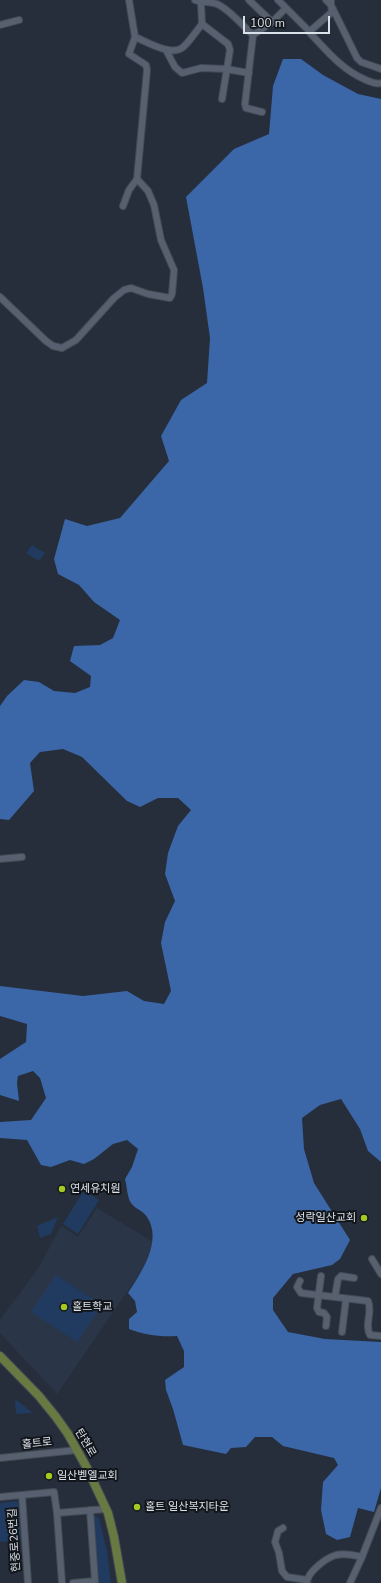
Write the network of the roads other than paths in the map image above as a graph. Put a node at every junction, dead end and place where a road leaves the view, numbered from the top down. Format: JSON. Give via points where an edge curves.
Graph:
{"nodes":[{"id":1,"x":129,"y":0,"type":"edge"},
{"id":2,"x":249,"y":0,"type":"edge"},
{"id":3,"x":278,"y":0,"type":"edge"},
{"id":4,"x":326,"y":0,"type":"edge"},
{"id":5,"x":198,"y":1,"type":"edge"},
{"id":6,"x":331,"y":3,"type":"edge"},
{"id":7,"x":286,"y":8,"type":"junction"},
{"id":8,"x":19,"y":20,"type":"dead end"},
{"id":9,"x":272,"y":22,"type":"junction"},
{"id":10,"x":202,"y":24,"type":"junction"},
{"id":11,"x":0,"y":25,"type":"edge"},
{"id":12,"x":306,"y":28,"type":"dead end"},
{"id":13,"x":253,"y":35,"type":"junction"},
{"id":14,"x":135,"y":37,"type":"junction"},
{"id":15,"x":166,"y":50,"type":"junction"},
{"id":16,"x":226,"y":69,"type":"junction"},
{"id":17,"x":381,"y":69,"type":"edge"},
{"id":18,"x":249,"y":73,"type":"junction"},
{"id":19,"x":381,"y":83,"type":"edge"},
{"id":20,"x":222,"y":99,"type":"dead end"},
{"id":21,"x":262,"y":112,"type":"dead end"},
{"id":22,"x":137,"y":179,"type":"junction"},
{"id":23,"x":123,"y":206,"type":"dead end"},
{"id":24,"x":0,"y":297,"type":"edge"},
{"id":25,"x":22,"y":857,"type":"dead end"},
{"id":26,"x":0,"y":859,"type":"edge"},
{"id":27,"x":372,"y":1259,"type":"dead end"},
{"id":28,"x":381,"y":1274,"type":"edge"},
{"id":29,"x":321,"y":1276,"type":"dead end"},
{"id":30,"x":354,"y":1278,"type":"dead end"},
{"id":31,"x":300,"y":1281,"type":"dead end"},
{"id":32,"x":318,"y":1295,"type":"junction"},
{"id":33,"x":335,"y":1297,"type":"junction"},
{"id":34,"x":346,"y":1299,"type":"junction"},
{"id":35,"x":326,"y":1326,"type":"dead end"},
{"id":36,"x":342,"y":1332,"type":"dead end"},
{"id":37,"x":381,"y":1334,"type":"edge"},
{"id":38,"x":0,"y":1356,"type":"edge"},
{"id":39,"x":77,"y":1450,"type":"junction"},
{"id":40,"x":0,"y":1458,"type":"edge"},
{"id":41,"x":22,"y":1495,"type":"junction"},
{"id":42,"x":0,"y":1497,"type":"edge"},
{"id":43,"x":381,"y":1508,"type":"edge"},
{"id":44,"x":106,"y":1509,"type":"junction"},
{"id":45,"x":90,"y":1510,"type":"junction"},
{"id":46,"x":57,"y":1513,"type":"junction"},
{"id":47,"x":283,"y":1528,"type":"dead end"},
{"id":48,"x":362,"y":1556,"type":"junction"},
{"id":49,"x":307,"y":1582,"type":"edge"},
{"id":50,"x":28,"y":1583,"type":"edge"},
{"id":51,"x":62,"y":1583,"type":"edge"},
{"id":52,"x":73,"y":1583,"type":"edge"},
{"id":53,"x":122,"y":1583,"type":"edge"},
{"id":54,"x":350,"y":1583,"type":"edge"}],
"edges":[{"from":1,"to":14,"type":"street"},
{"from":2,"to":9,"type":"street"},
{"from":3,"to":7,"type":"street"},
{"from":4,"to":6,"type":"street"},
{"from":5,"to":10,"type":"street"},
{"from":5,"to":13,"type":"street","via":[[216,3]]},
{"from":6,"to":17,"type":"street","via":[[357,58]]},
{"from":6,"to":19,"type":"street","via":[[332,12],[309,32],[343,67],[355,75],[377,84]]},
{"from":7,"to":9,"type":"street"},
{"from":7,"to":12,"type":"street"},
{"from":8,"to":11,"type":"street"},
{"from":9,"to":13,"type":"street"},
{"from":10,"to":15,"type":"street","via":[[183,48]]},
{"from":10,"to":16,"type":"street","via":[[228,44],[230,50]]},
{"from":13,"to":18,"type":"street"},
{"from":14,"to":15,"type":"street"},
{"from":14,"to":22,"type":"street","via":[[129,54],[146,65],[147,70]]},
{"from":15,"to":16,"type":"street","via":[[175,67],[182,73],[201,68]]},
{"from":16,"to":18,"type":"street"},
{"from":16,"to":20,"type":"street"},
{"from":18,"to":21,"type":"street","via":[[246,108]]},
{"from":22,"to":23,"type":"street","via":[[129,190]]},
{"from":22,"to":24,"type":"street","via":[[148,191],[161,240],[174,270],[170,298],[131,288],[124,290],[76,340],[62,348],[46,341]]},
{"from":25,"to":26,"type":"street"},
{"from":27,"to":28,"type":"street"},
{"from":29,"to":32,"type":"street"},
{"from":30,"to":33,"type":"street","via":[[341,1276],[338,1279]]},
{"from":31,"to":32,"type":"street","via":[[297,1286],[301,1293]]},
{"from":32,"to":33,"type":"street"},
{"from":32,"to":35,"type":"street","via":[[317,1308],[327,1317]]},
{"from":33,"to":34,"type":"street"},
{"from":34,"to":36,"type":"street"},
{"from":34,"to":37,"type":"street","via":[[368,1301],[368,1330],[370,1335]]},
{"from":38,"to":39,"type":"main road","name":"탄현로","via":[[56,1416]]},
{"from":39,"to":40,"type":"street","name":"홀트로"},
{"from":39,"to":44,"type":"main road","name":"탄현로"},
{"from":41,"to":42,"type":"street"},
{"from":41,"to":46,"type":"street","via":[[54,1492]]},
{"from":41,"to":50,"type":"street","name":"현중로26번길"},
{"from":43,"to":48,"type":"street"},
{"from":44,"to":45,"type":"street"},
{"from":44,"to":53,"type":"main road","name":"탄현로"},
{"from":45,"to":46,"type":"street"},
{"from":45,"to":52,"type":"street","via":[[95,1581]]},
{"from":46,"to":51,"type":"street"},
{"from":47,"to":49,"type":"street","via":[[278,1531],[275,1542],[282,1571],[287,1577]]},
{"from":48,"to":49,"type":"street","via":[[336,1555],[314,1569]]},
{"from":48,"to":54,"type":"street"}]}
